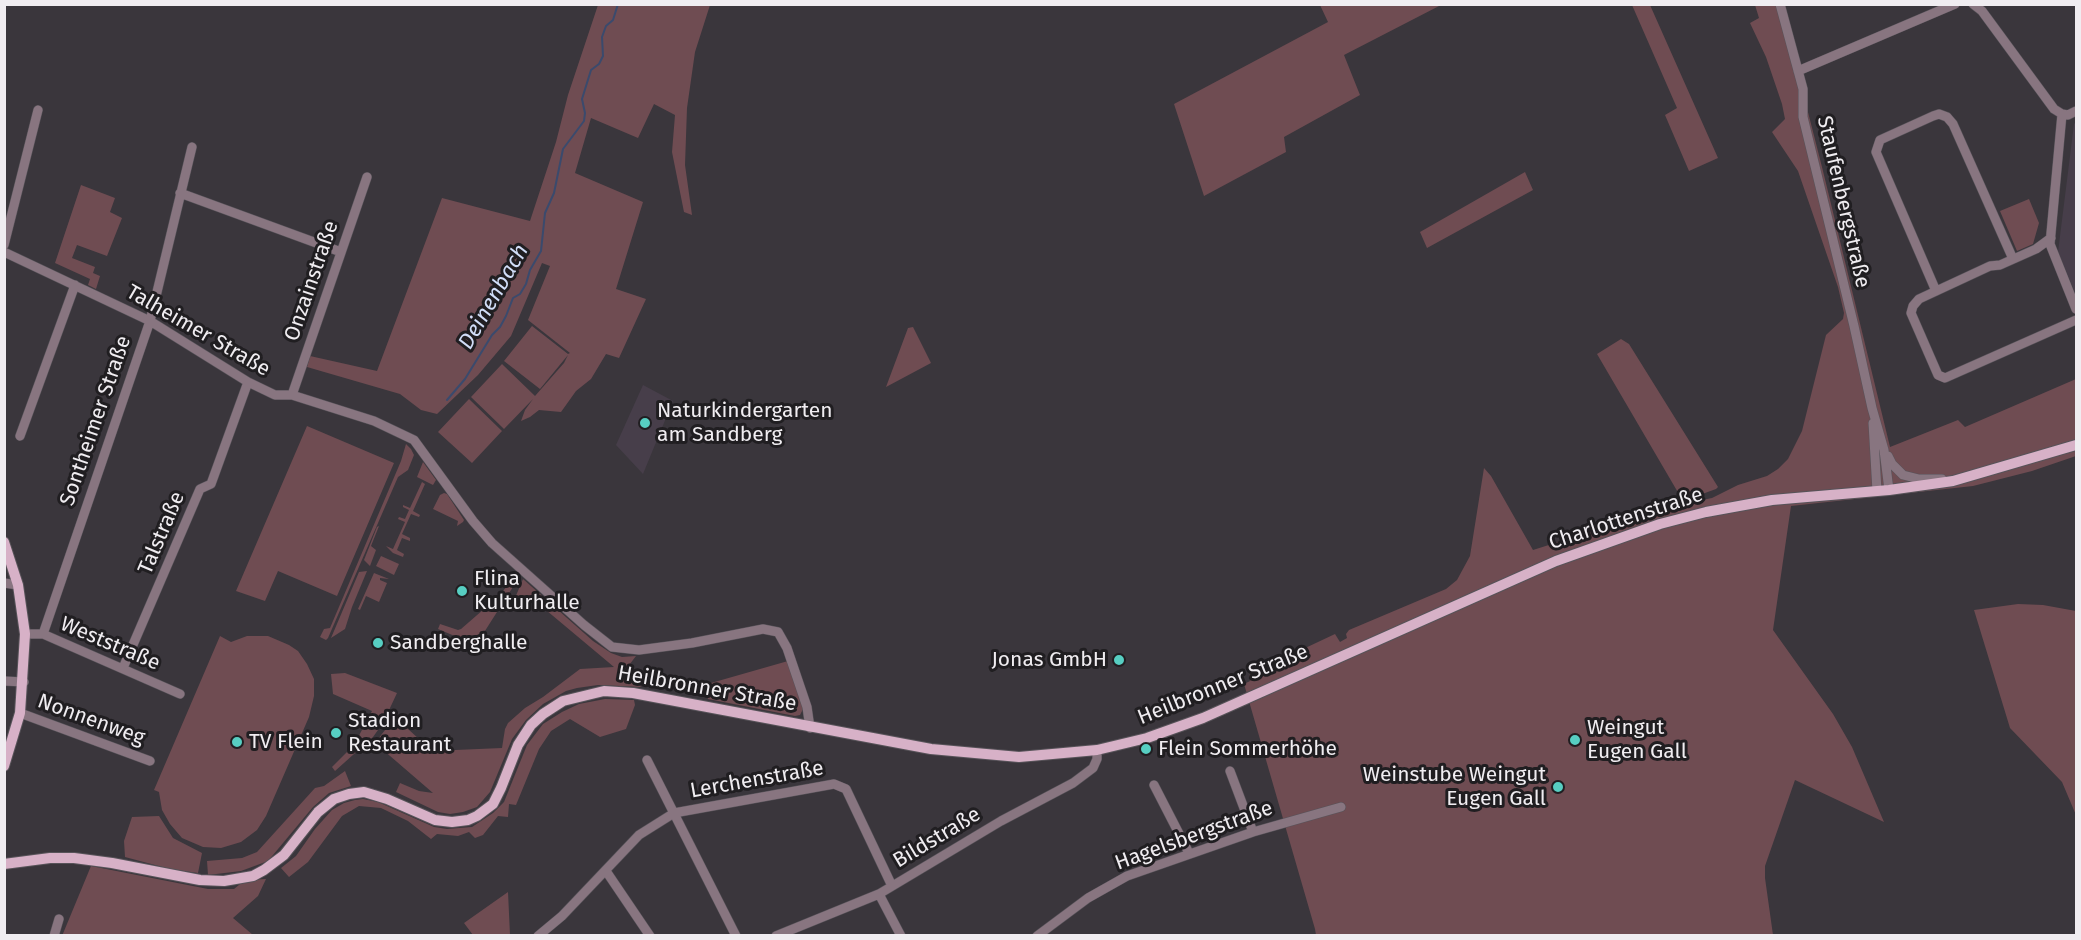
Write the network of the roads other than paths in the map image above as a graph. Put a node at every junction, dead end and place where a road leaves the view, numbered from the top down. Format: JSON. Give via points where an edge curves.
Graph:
{"nodes":[{"id":1,"x":1780,"y":4,"type":"edge"},
{"id":2,"x":1955,"y":4,"type":"edge"},
{"id":3,"x":1973,"y":4,"type":"edge"},
{"id":4,"x":1798,"y":71,"type":"junction"},
{"id":5,"x":38,"y":110,"type":"dead end"},
{"id":6,"x":2076,"y":111,"type":"edge"},
{"id":7,"x":2062,"y":114,"type":"junction"},
{"id":8,"x":192,"y":147,"type":"dead end"},
{"id":9,"x":367,"y":177,"type":"dead end"},
{"id":10,"x":180,"y":193,"type":"junction"},
{"id":11,"x":2051,"y":238,"type":"junction"},
{"id":12,"x":4,"y":245,"type":"edge"},
{"id":13,"x":4,"y":252,"type":"edge"},
{"id":14,"x":341,"y":252,"type":"junction"},
{"id":15,"x":2013,"y":259,"type":"junction"},
{"id":16,"x":75,"y":285,"type":"junction"},
{"id":17,"x":1936,"y":291,"type":"junction"},
{"id":18,"x":2076,"y":309,"type":"edge"},
{"id":19,"x":2076,"y":320,"type":"edge"},
{"id":20,"x":150,"y":321,"type":"junction"},
{"id":21,"x":248,"y":382,"type":"junction"},
{"id":22,"x":292,"y":395,"type":"junction"},
{"id":23,"x":1872,"y":408,"type":"junction"},
{"id":24,"x":20,"y":436,"type":"dead end"},
{"id":25,"x":2076,"y":445,"type":"edge"},
{"id":26,"x":1884,"y":450,"type":"junction"},
{"id":27,"x":1953,"y":481,"type":"junction"},
{"id":28,"x":1889,"y":490,"type":"junction"},
{"id":29,"x":1877,"y":491,"type":"junction"},
{"id":30,"x":4,"y":542,"type":"edge"},
{"id":31,"x":4,"y":583,"type":"edge"},
{"id":32,"x":18,"y":585,"type":"junction"},
{"id":33,"x":25,"y":634,"type":"junction"},
{"id":34,"x":43,"y":634,"type":"junction"},
{"id":35,"x":1344,"y":657,"type":"joint"},
{"id":36,"x":123,"y":668,"type":"junction"},
{"id":37,"x":4,"y":681,"type":"edge"},
{"id":38,"x":24,"y":682,"type":"junction"},
{"id":39,"x":180,"y":694,"type":"dead end"},
{"id":40,"x":20,"y":713,"type":"junction"},
{"id":41,"x":810,"y":728,"type":"junction"},
{"id":42,"x":1097,"y":750,"type":"junction"},
{"id":43,"x":647,"y":760,"type":"dead end"},
{"id":44,"x":150,"y":761,"type":"dead end"},
{"id":45,"x":4,"y":766,"type":"edge"},
{"id":46,"x":1230,"y":771,"type":"dead end"},
{"id":47,"x":1154,"y":785,"type":"dead end"},
{"id":48,"x":1341,"y":807,"type":"dead end"},
{"id":49,"x":674,"y":813,"type":"junction"},
{"id":50,"x":1253,"y":832,"type":"junction"},
{"id":51,"x":1189,"y":854,"type":"junction"},
{"id":52,"x":4,"y":864,"type":"edge"},
{"id":53,"x":606,"y":871,"type":"junction"},
{"id":54,"x":892,"y":886,"type":"junction"},
{"id":55,"x":879,"y":894,"type":"junction"},
{"id":56,"x":59,"y":919,"type":"dead end"},
{"id":57,"x":540,"y":935,"type":"edge"},
{"id":58,"x":54,"y":936,"type":"edge"},
{"id":59,"x":650,"y":936,"type":"edge"},
{"id":60,"x":736,"y":936,"type":"edge"},
{"id":61,"x":776,"y":936,"type":"edge"},
{"id":62,"x":902,"y":936,"type":"edge"},
{"id":63,"x":1038,"y":936,"type":"edge"}],
"edges":[{"from":1,"to":4,"type":"street","name":"Staufenbergstraße"},
{"from":2,"to":4,"type":"street"},
{"from":3,"to":7,"type":"street","via":[[2054,109]]},
{"from":4,"to":23,"type":"street","name":"Staufenbergstraße","via":[[1803,89],[1803,117]]},
{"from":5,"to":12,"type":"street"},
{"from":6,"to":7,"type":"street"},
{"from":7,"to":11,"type":"street"},
{"from":8,"to":10,"type":"street","name":"Sontheimer Straße"},
{"from":9,"to":14,"type":"street","name":"Onzainstraße"},
{"from":10,"to":14,"type":"street"},
{"from":10,"to":20,"type":"street","name":"Sontheimer Straße"},
{"from":11,"to":15,"type":"street"},
{"from":11,"to":18,"type":"street","via":[[2050,248]]},
{"from":13,"to":16,"type":"street","name":"Talheimer Straße"},
{"from":14,"to":22,"type":"street","name":"Onzainstraße"},
{"from":15,"to":17,"type":"street"},
{"from":15,"to":17,"type":"street","via":[[1953,124],[1947,117],[1933,116],[1880,140],[1876,152]]},
{"from":16,"to":20,"type":"street","name":"Talheimer Straße"},
{"from":16,"to":24,"type":"street"},
{"from":17,"to":19,"type":"street","via":[[1915,302],[1911,313],[1942,378]]},
{"from":20,"to":21,"type":"street","name":"Talheimer Straße"},
{"from":20,"to":34,"type":"street","name":"Sontheimer Straße"},
{"from":21,"to":22,"type":"street","name":"Talheimer Straße","via":[[275,395]]},
{"from":21,"to":36,"type":"street","name":"Talstraße","via":[[211,483],[200,489]]},
{"from":22,"to":41,"type":"street","name":"Talheimer Straße","via":[[374,421],[414,441],[492,543],[612,647],[639,650],[763,629],[778,632],[807,706]]},
{"from":23,"to":26,"type":"street","name":"Staufenbergstraße"},
{"from":23,"to":29,"type":"street","name":"Staufenbergstraße"},
{"from":25,"to":27,"type":"main road","name":"Charlottenstraße"},
{"from":26,"to":27,"type":"street","name":"Staufenbergstraße","via":[[1903,476]]},
{"from":26,"to":28,"type":"street","name":"Staufenbergstraße"},
{"from":27,"to":28,"type":"main road","name":"Charlottenstraße"},
{"from":28,"to":29,"type":"main road","name":"Charlottenstraße"},
{"from":29,"to":35,"type":"main road","name":"Charlottenstraße","via":[[1772,500],[1660,524],[1556,561]]},
{"from":30,"to":32,"type":"main road"},
{"from":31,"to":32,"type":"street"},
{"from":32,"to":33,"type":"main road"},
{"from":33,"to":34,"type":"street","name":"Weststraße"},
{"from":33,"to":38,"type":"main road"},
{"from":34,"to":36,"type":"street","name":"Weststraße"},
{"from":35,"to":42,"type":"main road","name":"Heilbronner Straße","via":[[1203,718],[1148,738]]},
{"from":36,"to":39,"type":"street","name":"Weststraße"},
{"from":37,"to":38,"type":"street"},
{"from":38,"to":40,"type":"main road"},
{"from":40,"to":44,"type":"street","name":"Nonnenweg"},
{"from":40,"to":45,"type":"main road"},
{"from":41,"to":42,"type":"main road","name":"Heilbronner Straße","via":[[988,755]]},
{"from":41,"to":52,"type":"main road","name":"Heilbronner Straße","via":[[633,693],[604,691],[563,701],[531,725],[518,745],[493,804],[468,820],[435,820],[364,792],[334,799],[318,812],[284,855],[253,876],[200,880],[112,863],[50,858]]},
{"from":42,"to":54,"type":"street","name":"Bildstraße","via":[[1097,759],[1088,774]]},
{"from":43,"to":49,"type":"street"},
{"from":46,"to":50,"type":"street"},
{"from":47,"to":51,"type":"street"},
{"from":48,"to":50,"type":"street","name":"Hagelsbergstraße"},
{"from":49,"to":53,"type":"street","via":[[639,835]]},
{"from":49,"to":54,"type":"street","name":"Lerchenstraße","via":[[834,784],[846,789]]},
{"from":49,"to":60,"type":"street"},
{"from":50,"to":51,"type":"street","name":"Hagelsbergstraße"},
{"from":51,"to":63,"type":"street","name":"Hagelsbergstraße","via":[[1127,876],[1088,898]]},
{"from":53,"to":57,"type":"street"},
{"from":53,"to":59,"type":"street"},
{"from":54,"to":55,"type":"street","name":"Bildstraße"},
{"from":55,"to":61,"type":"street","name":"Bildstraße"},
{"from":55,"to":62,"type":"street"},
{"from":56,"to":58,"type":"street"}]}
